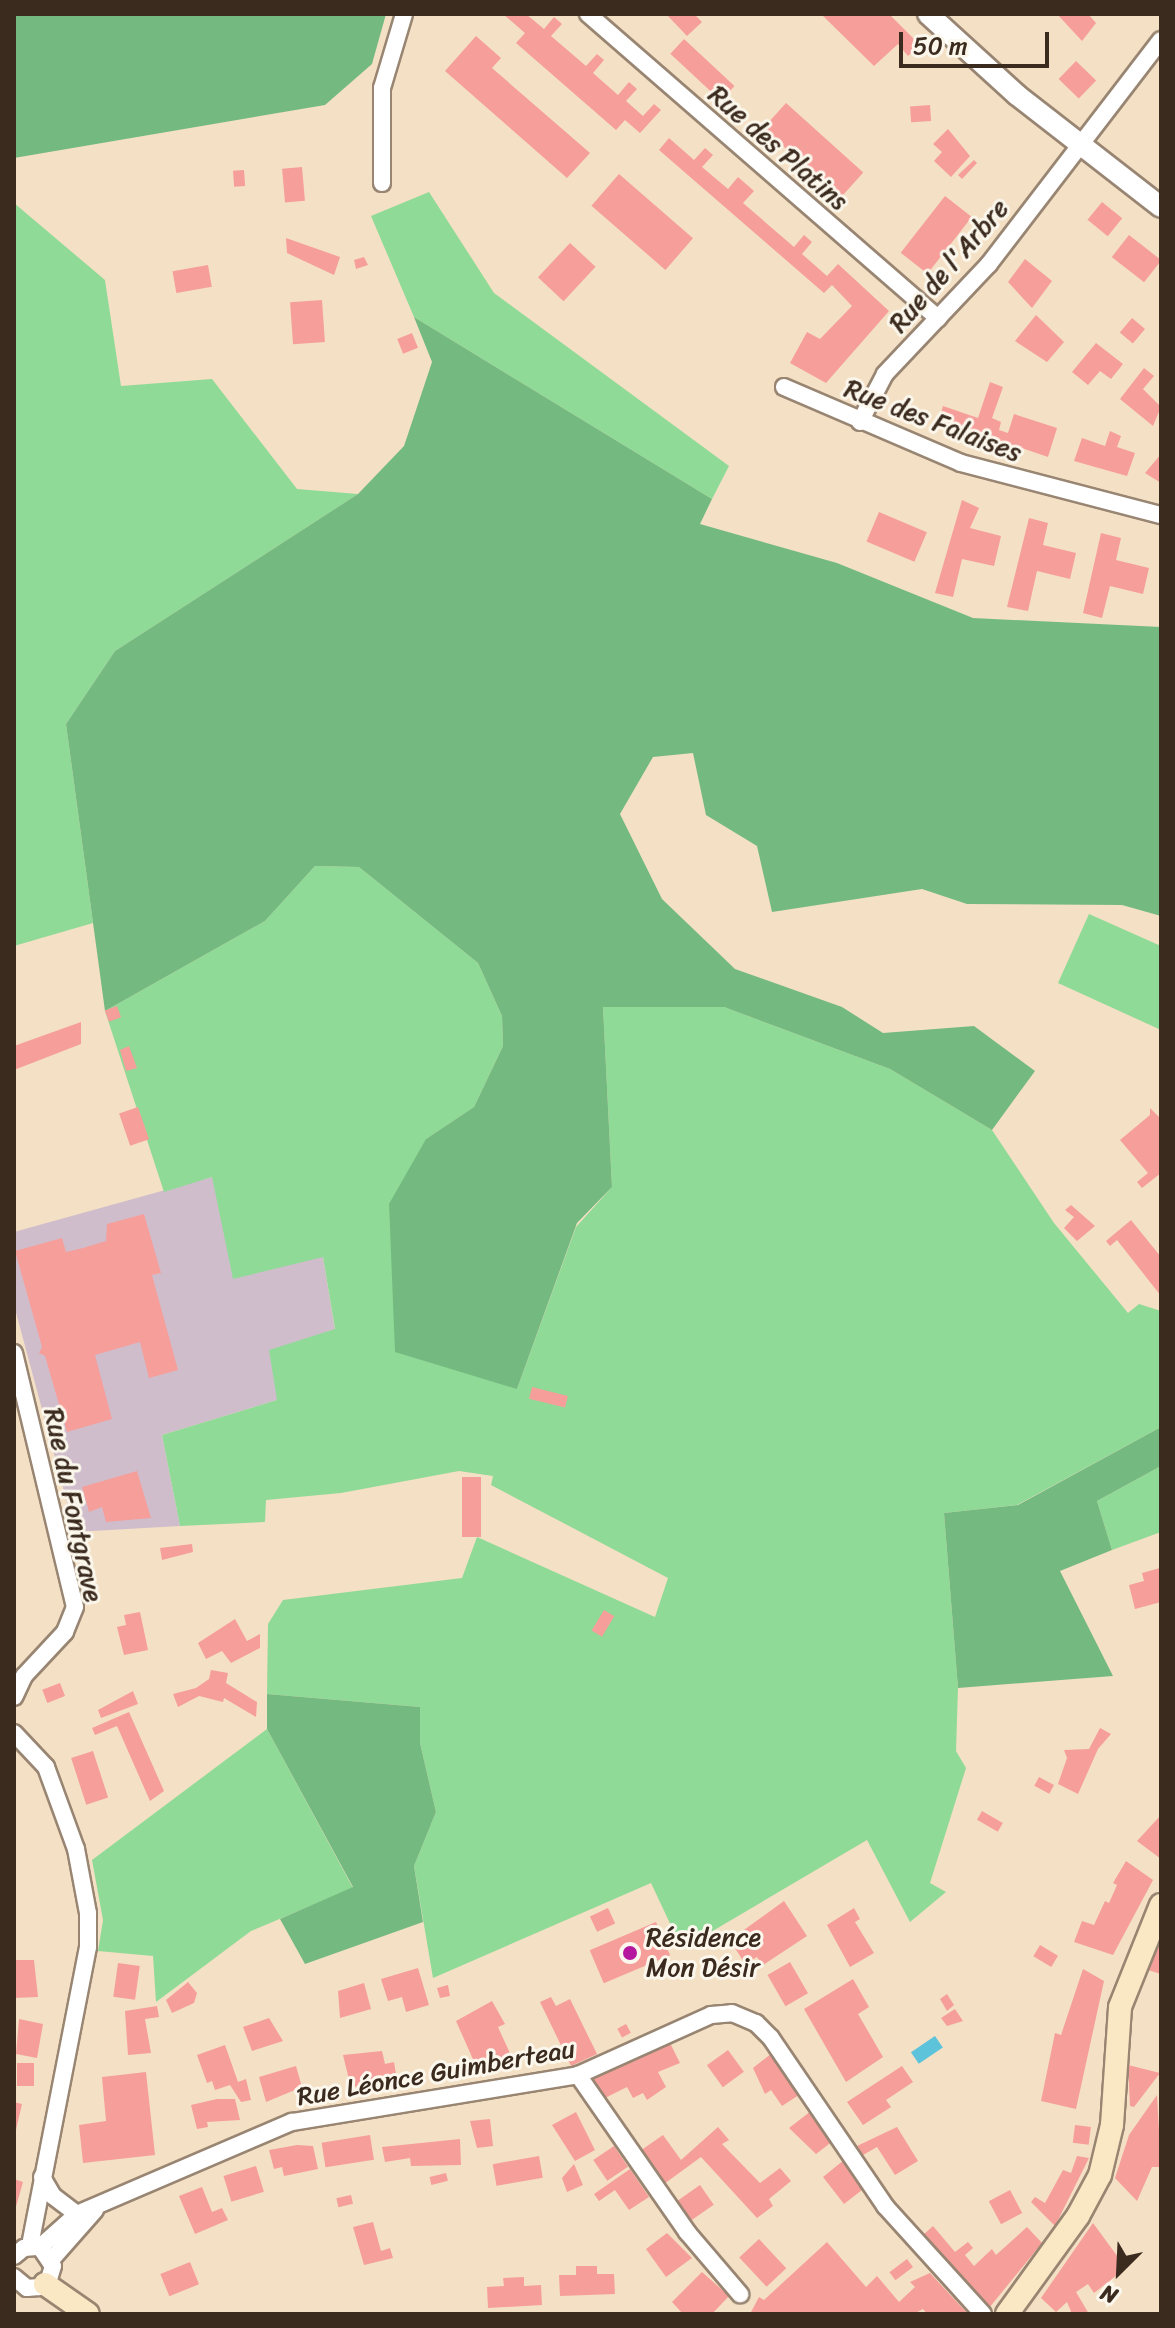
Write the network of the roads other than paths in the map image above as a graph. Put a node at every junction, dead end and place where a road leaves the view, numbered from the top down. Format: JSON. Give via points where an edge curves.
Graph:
{"nodes":[{"id":1,"x":404,"y":14,"type":"edge"},
{"id":2,"x":588,"y":14,"type":"edge"},
{"id":3,"x":928,"y":14,"type":"edge"},
{"id":4,"x":1161,"y":40,"type":"edge"},
{"id":5,"x":1081,"y":146,"type":"junction"},
{"id":6,"x":382,"y":183,"type":"dead end"},
{"id":7,"x":1161,"y":207,"type":"edge"},
{"id":8,"x":938,"y":318,"type":"junction"},
{"id":9,"x":784,"y":387,"type":"dead end"},
{"id":10,"x":860,"y":422,"type":"junction"},
{"id":11,"x":1161,"y":515,"type":"edge"},
{"id":12,"x":14,"y":1353,"type":"edge"},
{"id":13,"x":14,"y":1697,"type":"edge"},
{"id":14,"x":14,"y":1733,"type":"edge"},
{"id":15,"x":1161,"y":1905,"type":"edge"},
{"id":16,"x":578,"y":2075,"type":"junction"},
{"id":17,"x":42,"y":2177,"type":"junction"},
{"id":18,"x":95,"y":2210,"type":"junction"},
{"id":19,"x":77,"y":2214,"type":"junction"},
{"id":20,"x":41,"y":2251,"type":"junction"},
{"id":21,"x":14,"y":2256,"type":"edge"},
{"id":22,"x":45,"y":2284,"type":"junction"},
{"id":23,"x":16,"y":2286,"type":"edge"},
{"id":24,"x":740,"y":2294,"type":"dead end"},
{"id":25,"x":88,"y":2314,"type":"edge"},
{"id":26,"x":983,"y":2314,"type":"edge"},
{"id":27,"x":1007,"y":2314,"type":"edge"}],
"edges":[{"from":1,"to":6,"type":"street","via":[[382,88]]},
{"from":2,"to":8,"type":"street","name":"Rue des Platins"},
{"from":3,"to":5,"type":"street","via":[[969,55]]},
{"from":4,"to":5,"type":"street","name":"Rue de l'Arbre"},
{"from":5,"to":7,"type":"street"},
{"from":5,"to":8,"type":"street","name":"Rue de l'Arbre","via":[[989,264]]},
{"from":8,"to":10,"type":"street","name":"Rue de l'Arbre","via":[[885,374]]},
{"from":9,"to":10,"type":"street","name":"Rue des Falaises"},
{"from":10,"to":11,"type":"street","name":"Rue des Falaises","via":[[961,463]]},
{"from":12,"to":13,"type":"street","name":"Rue du Fontgrave","via":[[75,1607],[65,1632],[24,1676]]},
{"from":14,"to":17,"type":"street","via":[[46,1767],[76,1849],[88,1913],[88,1947]]},
{"from":15,"to":27,"type":"main road","via":[[1139,1947],[1120,2007],[1112,2125],[1100,2175],[1078,2216]]},
{"from":16,"to":18,"type":"street","name":"Rue Léonce Guimberteau","via":[[292,2122]]},
{"from":16,"to":24,"type":"street","via":[[687,2232]]},
{"from":16,"to":26,"type":"street","name":"Rue Léonce Guimberteau","via":[[711,2015],[732,2013],[756,2023],[816,2098],[885,2206]]},
{"from":17,"to":19,"type":"street","via":[[53,2196]]},
{"from":17,"to":20,"type":"street"},
{"from":18,"to":19,"type":"street","name":"Rue Léonce Guimberteau"},
{"from":18,"to":20,"type":"street","name":"Rue Léonce Guimberteau"},
{"from":19,"to":20,"type":"street","name":"Rue Léonce Guimberteau"},
{"from":20,"to":21,"type":"street"},
{"from":20,"to":22,"type":"street","via":[[53,2273]]},
{"from":22,"to":23,"type":"street"},
{"from":22,"to":25,"type":"main road"}]}
